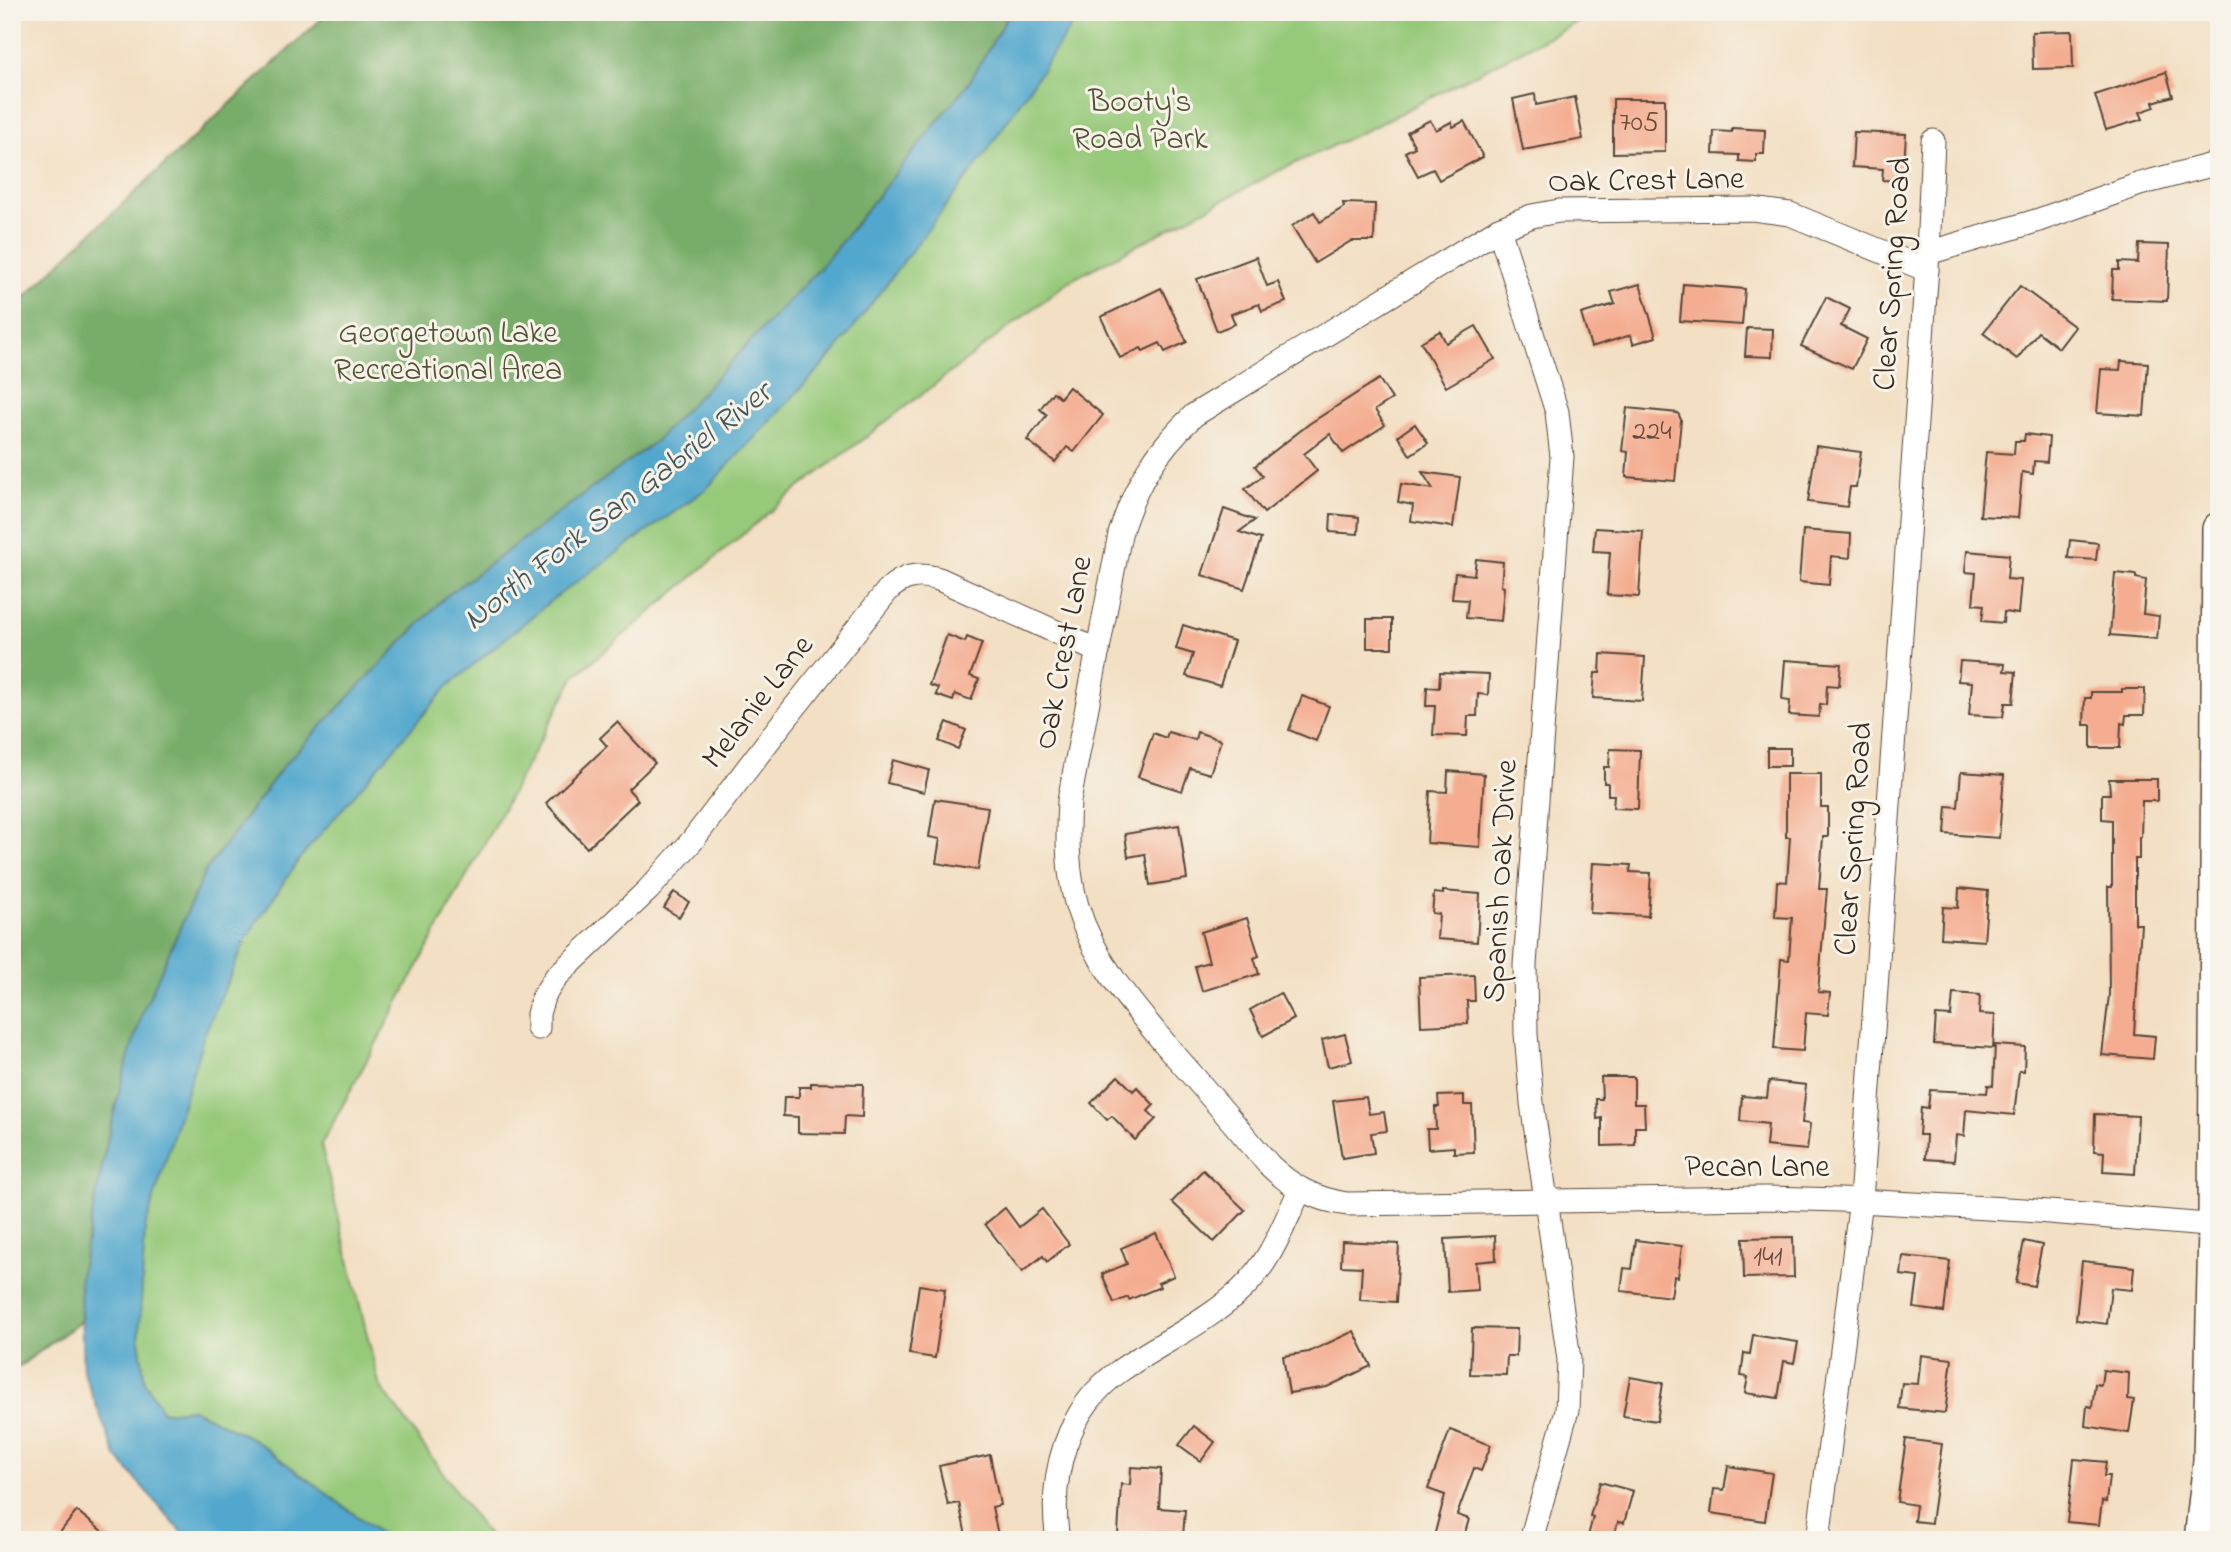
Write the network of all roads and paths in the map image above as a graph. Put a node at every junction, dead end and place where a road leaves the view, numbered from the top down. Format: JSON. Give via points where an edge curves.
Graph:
{"nodes":[{"id":1,"x":1933,"y":141,"type":"dead end"},
{"id":2,"x":2219,"y":163,"type":"edge"},
{"id":3,"x":1499,"y":229,"type":"junction"},
{"id":4,"x":1927,"y":261,"type":"junction"},
{"id":5,"x":2218,"y":550,"type":"edge"},
{"id":6,"x":1098,"y":651,"type":"junction"},
{"id":7,"x":538,"y":1028,"type":"dead end"},
{"id":8,"x":1300,"y":1190,"type":"junction"},
{"id":9,"x":1861,"y":1200,"type":"junction"},
{"id":10,"x":1546,"y":1201,"type":"junction"},
{"id":11,"x":2217,"y":1226,"type":"edge"},
{"id":12,"x":1058,"y":1540,"type":"edge"},
{"id":13,"x":1531,"y":1540,"type":"edge"},
{"id":14,"x":1818,"y":1540,"type":"edge"},
{"id":15,"x":2201,"y":1540,"type":"edge"}],
"edges":[{"from":1,"to":4,"type":"street","name":"Clear Spring Road"},
{"from":2,"to":4,"type":"street","via":[[2140,184]]},
{"from":3,"to":4,"type":"street","name":"Oak Crest Lane","via":[[1559,211],[1752,209],[1790,214]]},
{"from":3,"to":6,"type":"street","name":"Oak Crest Lane","via":[[1208,406],[1171,437],[1151,461],[1129,503]]},
{"from":3,"to":10,"type":"street","name":"Spanish Oak Drive","via":[[1557,412],[1562,457],[1525,965],[1532,1103]]},
{"from":4,"to":9,"type":"street","name":"Clear Spring Road"},
{"from":5,"to":11,"type":"street"},
{"from":6,"to":7,"type":"street","name":"Melanie Lane","via":[[939,579],[923,574],[900,580],[817,678],[692,841],[648,890],[556,977],[542,997]]},
{"from":6,"to":8,"type":"street","name":"Oak Crest Lane","via":[[1069,801],[1067,836],[1077,906],[1116,986],[1269,1165]]},
{"from":8,"to":10,"type":"street","name":"Pecan Lane","via":[[1348,1204]]},
{"from":8,"to":12,"type":"street","via":[[1270,1256],[1241,1290],[1120,1370],[1090,1399],[1075,1423],[1057,1475],[1054,1516]]},
{"from":9,"to":10,"type":"street","name":"Pecan Lane"},
{"from":9,"to":11,"type":"street","name":"Pecan Lane"},
{"from":9,"to":14,"type":"street","name":"Clear Spring Road"},
{"from":10,"to":13,"type":"street","name":"Spanish Oak Drive","via":[[1567,1342],[1569,1393]]},
{"from":11,"to":15,"type":"street","via":[[2210,1461]]}]}
